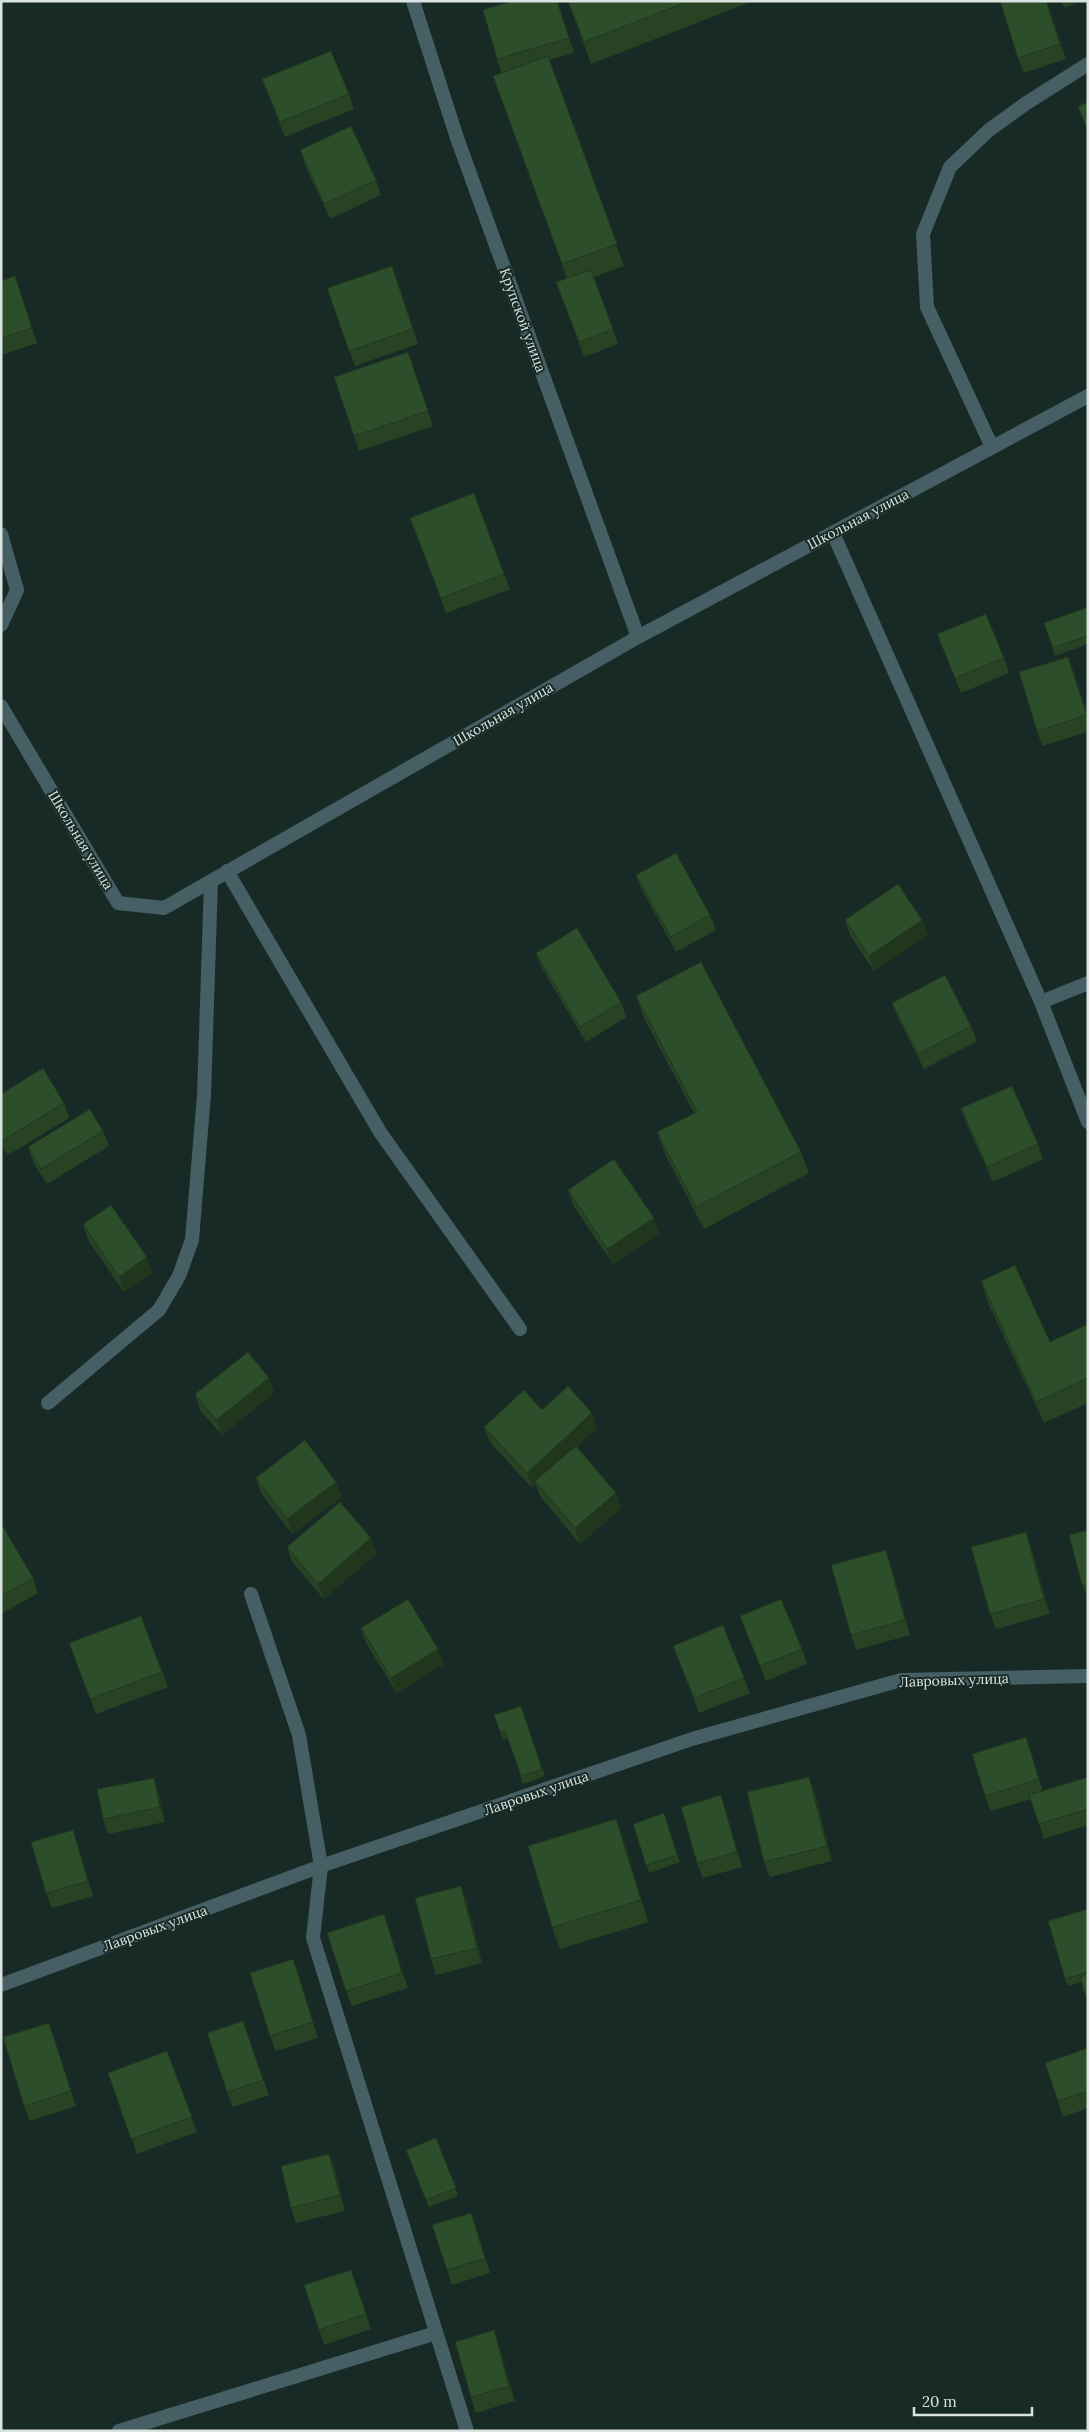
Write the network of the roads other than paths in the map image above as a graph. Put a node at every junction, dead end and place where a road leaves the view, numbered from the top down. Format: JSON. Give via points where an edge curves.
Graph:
{"nodes":[{"id":1,"x":413,"y":1,"type":"edge"},
{"id":2,"x":1088,"y":64,"type":"edge"},
{"id":3,"x":1088,"y":396,"type":"edge"},
{"id":4,"x":992,"y":447,"type":"junction"},
{"id":5,"x":833,"y":533,"type":"junction"},
{"id":6,"x":1,"y":534,"type":"edge"},
{"id":7,"x":1,"y":625,"type":"edge"},
{"id":8,"x":638,"y":637,"type":"junction"},
{"id":9,"x":1,"y":706,"type":"edge"},
{"id":10,"x":228,"y":871,"type":"junction"},
{"id":11,"x":211,"y":881,"type":"junction"},
{"id":12,"x":1088,"y":983,"type":"edge"},
{"id":13,"x":1041,"y":1002,"type":"junction"},
{"id":14,"x":1088,"y":1122,"type":"edge"},
{"id":15,"x":520,"y":1329,"type":"dead end"},
{"id":16,"x":48,"y":1403,"type":"dead end"},
{"id":17,"x":250,"y":1594,"type":"dead end"},
{"id":18,"x":1088,"y":1676,"type":"edge"},
{"id":19,"x":321,"y":1866,"type":"junction"},
{"id":20,"x":1,"y":1985,"type":"edge"},
{"id":21,"x":436,"y":2333,"type":"junction"},
{"id":22,"x":119,"y":2431,"type":"edge"},
{"id":23,"x":467,"y":2431,"type":"edge"}],
"edges":[{"from":1,"to":8,"type":"street","name":"Крупской улица","via":[[457,138]]},
{"from":2,"to":4,"type":"street","via":[[989,130],[950,167],[923,234],[927,307]]},
{"from":3,"to":4,"type":"street","name":"Школьная улица"},
{"from":4,"to":5,"type":"street","name":"Школьная улица"},
{"from":5,"to":8,"type":"street","name":"Школьная улица"},
{"from":5,"to":13,"type":"street"},
{"from":6,"to":7,"type":"street","via":[[17,590]]},
{"from":8,"to":10,"type":"street","name":"Школьная улица"},
{"from":9,"to":11,"type":"street","name":"Школьная улица","via":[[118,903],[164,908]]},
{"from":10,"to":11,"type":"street","name":"Школьная улица"},
{"from":10,"to":15,"type":"street","via":[[380,1132]]},
{"from":11,"to":16,"type":"street","via":[[204,1095],[192,1240],[179,1276],[159,1310]]},
{"from":12,"to":13,"type":"street"},
{"from":13,"to":14,"type":"street"},
{"from":17,"to":19,"type":"street","via":[[299,1735]]},
{"from":18,"to":19,"type":"street","name":"Лавровых улица","via":[[901,1680],[692,1740]]},
{"from":19,"to":20,"type":"street","name":"Лавровых улица"},
{"from":19,"to":21,"type":"street","via":[[313,1938]]},
{"from":21,"to":22,"type":"street"},
{"from":21,"to":23,"type":"street"}]}
